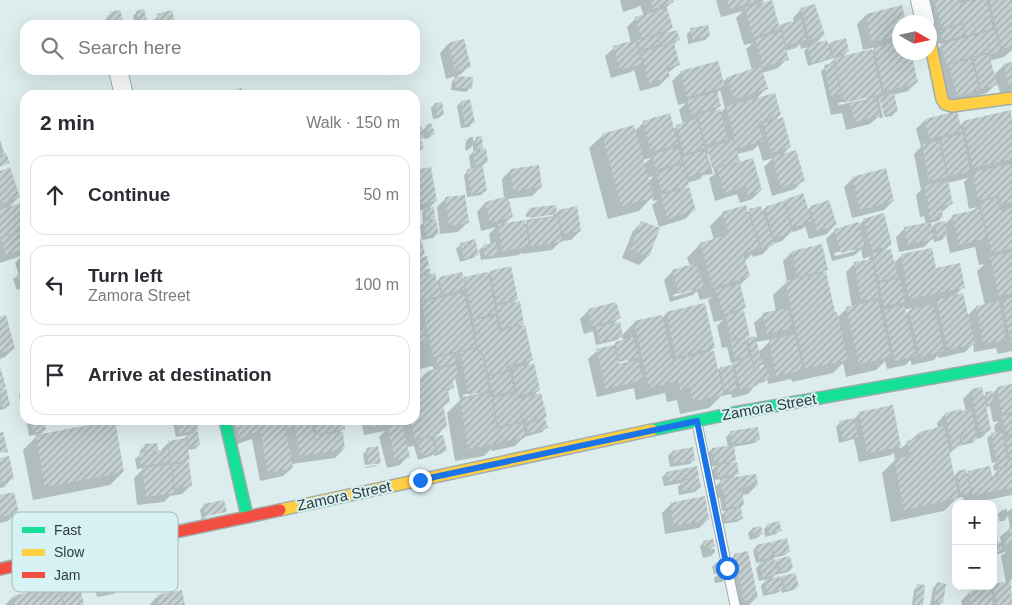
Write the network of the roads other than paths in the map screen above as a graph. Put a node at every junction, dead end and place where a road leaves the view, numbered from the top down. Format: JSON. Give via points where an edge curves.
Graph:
{"nodes":[{"id":1,"x":920,"y":0,"type":"edge"},
{"id":2,"x":923,"y":15,"type":"edge"},
{"id":3,"x":934,"y":60,"type":"edge"},
{"id":4,"x":119,"y":75,"type":"edge"},
{"id":5,"x":123,"y":90,"type":"edge"},
{"id":6,"x":1012,"y":98,"type":"edge"},
{"id":7,"x":1012,"y":364,"type":"edge"},
{"id":8,"x":697,"y":421,"type":"junction"},
{"id":9,"x":226,"y":425,"type":"edge"},
{"id":10,"x":247,"y":516,"type":"junction"},
{"id":11,"x":178,"y":531,"type":"edge"},
{"id":12,"x":735,"y":605,"type":"edge"}],
"edges":[{"from":1,"to":2,"type":"street"},
{"from":3,"to":6,"type":"main road","via":[[945,104],[952,106]]},
{"from":4,"to":5,"type":"street"},
{"from":7,"to":8,"type":"main road","name":"Zamora Street"},
{"from":8,"to":10,"type":"main road","name":"Zamora Street"},
{"from":8,"to":12,"type":"lane"},
{"from":9,"to":10,"type":"main road"},
{"from":10,"to":11,"type":"main road","name":"Zamora Street"}]}
